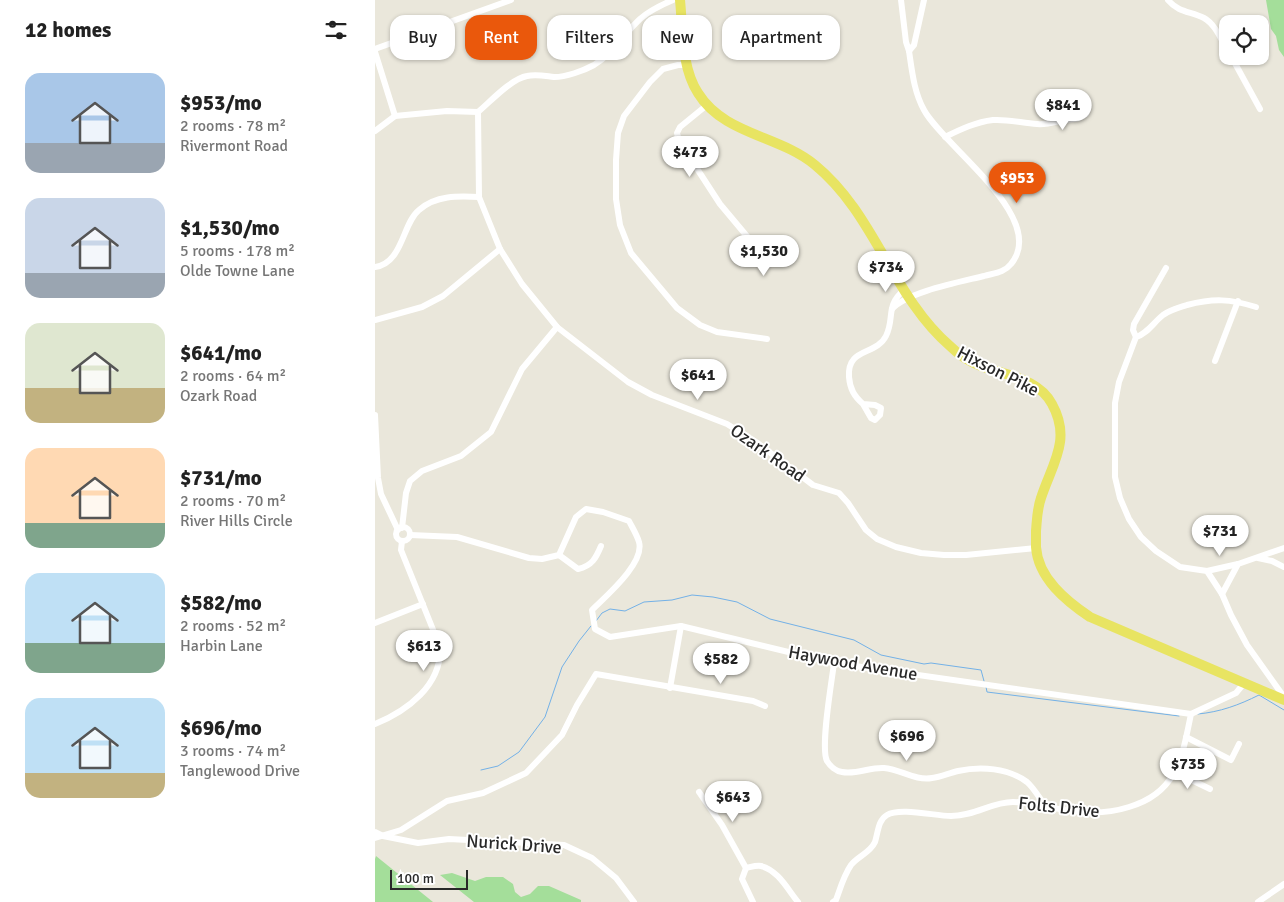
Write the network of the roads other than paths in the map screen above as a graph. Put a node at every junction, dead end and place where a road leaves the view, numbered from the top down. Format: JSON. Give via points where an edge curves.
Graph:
{"nodes":[{"id":1,"x":511,"y":0,"type":"edge"},
{"id":2,"x":673,"y":0,"type":"edge"},
{"id":3,"x":680,"y":0,"type":"edge"},
{"id":4,"x":901,"y":0,"type":"edge"},
{"id":5,"x":924,"y":0,"type":"edge"},
{"id":6,"x":1168,"y":0,"type":"edge"},
{"id":7,"x":1219,"y":37,"type":"edge"},
{"id":8,"x":375,"y":50,"type":"edge"},
{"id":9,"x":909,"y":51,"type":"junction"},
{"id":10,"x":688,"y":65,"type":"junction"},
{"id":11,"x":1236,"y":65,"type":"edge"},
{"id":12,"x":707,"y":106,"type":"junction"},
{"id":13,"x":1260,"y":109,"type":"dead end"},
{"id":14,"x":478,"y":112,"type":"junction"},
{"id":15,"x":395,"y":116,"type":"junction"},
{"id":16,"x":1058,"y":122,"type":"junction"},
{"id":17,"x":375,"y":131,"type":"edge"},
{"id":18,"x":945,"y":137,"type":"junction"},
{"id":19,"x":479,"y":196,"type":"junction"},
{"id":20,"x":500,"y":248,"type":"junction"},
{"id":21,"x":761,"y":253,"type":"dead end"},
{"id":22,"x":375,"y":267,"type":"edge"},
{"id":23,"x":1166,"y":268,"type":"dead end"},
{"id":24,"x":907,"y":294,"type":"junction"},
{"id":25,"x":1238,"y":301,"type":"junction"},
{"id":26,"x":1256,"y":307,"type":"dead end"},
{"id":27,"x":375,"y":320,"type":"edge"},
{"id":28,"x":557,"y":327,"type":"junction"},
{"id":29,"x":1136,"y":337,"type":"junction"},
{"id":30,"x":767,"y":339,"type":"dead end"},
{"id":31,"x":1215,"y":361,"type":"dead end"},
{"id":32,"x":863,"y":404,"type":"dead end"},
{"id":33,"x":375,"y":415,"type":"edge"},
{"id":34,"x":400,"y":529,"type":"junction"},
{"id":35,"x":410,"y":535,"type":"junction"},
{"id":36,"x":401,"y":541,"type":"junction"},
{"id":37,"x":601,"y":546,"type":"dead end"},
{"id":38,"x":1036,"y":548,"type":"junction"},
{"id":39,"x":1284,"y":548,"type":"edge"},
{"id":40,"x":559,"y":556,"type":"junction"},
{"id":41,"x":1257,"y":558,"type":"junction"},
{"id":42,"x":1238,"y":564,"type":"junction"},
{"id":43,"x":1284,"y":567,"type":"edge"},
{"id":44,"x":1207,"y":571,"type":"junction"},
{"id":45,"x":1222,"y":594,"type":"junction"},
{"id":46,"x":423,"y":604,"type":"junction"},
{"id":47,"x":375,"y":624,"type":"edge"},
{"id":48,"x":681,"y":626,"type":"junction"},
{"id":49,"x":834,"y":663,"type":"junction"},
{"id":50,"x":1245,"y":682,"type":"junction"},
{"id":51,"x":670,"y":688,"type":"junction"},
{"id":52,"x":1284,"y":699,"type":"edge"},
{"id":53,"x":765,"y":706,"type":"dead end"},
{"id":54,"x":1191,"y":714,"type":"junction"},
{"id":55,"x":375,"y":724,"type":"edge"},
{"id":56,"x":1186,"y":737,"type":"junction"},
{"id":57,"x":1239,"y":744,"type":"dead end"},
{"id":58,"x":1175,"y":772,"type":"junction"},
{"id":59,"x":1210,"y":789,"type":"dead end"},
{"id":60,"x":699,"y":792,"type":"dead end"},
{"id":61,"x":1045,"y":807,"type":"junction"},
{"id":62,"x":375,"y":832,"type":"edge"},
{"id":63,"x":383,"y":836,"type":"junction"},
{"id":64,"x":375,"y":838,"type":"edge"},
{"id":65,"x":746,"y":868,"type":"junction"},
{"id":66,"x":1284,"y":884,"type":"edge"},
{"id":67,"x":634,"y":902,"type":"edge"},
{"id":68,"x":753,"y":902,"type":"edge"},
{"id":69,"x":798,"y":902,"type":"edge"},
{"id":70,"x":833,"y":902,"type":"edge"},
{"id":71,"x":1258,"y":902,"type":"edge"}],
"edges":[{"from":1,"to":8,"type":"street"},
{"from":2,"to":14,"type":"street","via":[[645,15],[593,65],[555,77],[540,75],[517,79]]},
{"from":3,"to":10,"type":"main road","name":"Hixson Pike"},
{"from":4,"to":9,"type":"street"},
{"from":5,"to":9,"type":"street","via":[[914,44]]},
{"from":6,"to":7,"type":"street","via":[[1179,9],[1203,18]]},
{"from":8,"to":15,"type":"street"},
{"from":9,"to":18,"type":"street","via":[[914,83],[925,110]]},
{"from":10,"to":12,"type":"main road","name":"Hixson Pike","via":[[689,74]]},
{"from":10,"to":30,"type":"street","via":[[663,69],[623,116],[616,160],[620,225],[631,253],[677,308],[699,325],[717,332]]},
{"from":11,"to":13,"type":"street"},
{"from":12,"to":21,"type":"street","via":[[680,127],[677,133],[679,141],[720,204]]},
{"from":12,"to":24,"type":"main road","name":"Hixson Pike","via":[[734,126],[805,157],[821,170],[857,210]]},
{"from":14,"to":15,"type":"street"},
{"from":14,"to":19,"type":"street","name":"Ozark Road"},
{"from":15,"to":17,"type":"street"},
{"from":16,"to":16,"type":"street","via":[[1083,117],[1087,109],[1084,100],[1073,99],[1068,103]]},
{"from":16,"to":18,"type":"street","via":[[1039,124],[990,120],[972,124]]},
{"from":18,"to":24,"type":"street","via":[[985,178],[1007,207],[1019,232],[1018,255],[1006,270]]},
{"from":19,"to":20,"type":"street","name":"Ozark Road"},
{"from":19,"to":22,"type":"street","via":[[452,196],[424,206],[417,211],[401,245],[392,256]]},
{"from":20,"to":27,"type":"street","via":[[443,296],[422,308]]},
{"from":20,"to":28,"type":"street","name":"Ozark Road","via":[[522,284]]},
{"from":23,"to":29,"type":"street","via":[[1134,324]]},
{"from":24,"to":32,"type":"street","via":[[892,310],[885,338],[852,361],[849,369],[851,389]]},
{"from":24,"to":38,"type":"main road","name":"Hixson Pike","via":[[934,331],[955,351],[980,366],[1021,379],[1047,396],[1053,405],[1061,424],[1061,441],[1040,500]]},
{"from":25,"to":26,"type":"street"},
{"from":25,"to":29,"type":"street","via":[[1205,300],[1171,310]]},
{"from":25,"to":31,"type":"street"},
{"from":28,"to":34,"type":"street","via":[[522,369],[491,432],[461,456],[422,471],[410,482]]},
{"from":28,"to":38,"type":"street","name":"Ozark Road","via":[[629,382],[652,395],[727,424],[813,485],[839,493],[866,530],[877,539],[921,553],[944,555]]},
{"from":29,"to":44,"type":"street","via":[[1119,382],[1115,403],[1115,477],[1120,498],[1137,531],[1156,551],[1180,568]]},
{"from":33,"to":34,"type":"street","via":[[381,494]]},
{"from":34,"to":35,"type":"street","via":[[408,529]]},
{"from":34,"to":36,"type":"street","via":[[397,536]]},
{"from":35,"to":36,"type":"street"},
{"from":35,"to":40,"type":"street","via":[[457,537],[529,558]]},
{"from":36,"to":46,"type":"street","via":[[401,550]]},
{"from":37,"to":40,"type":"street","via":[[587,567],[578,569]]},
{"from":38,"to":50,"type":"main road","name":"Hixson Pike","via":[[1050,581],[1069,603],[1085,614]]},
{"from":39,"to":41,"type":"street"},
{"from":40,"to":48,"type":"street","name":"Haywood Avenue","via":[[577,518],[586,509],[629,521],[640,543],[636,563],[592,610],[595,629],[610,636]]},
{"from":41,"to":42,"type":"street"},
{"from":41,"to":43,"type":"street"},
{"from":42,"to":44,"type":"street"},
{"from":42,"to":45,"type":"street"},
{"from":44,"to":45,"type":"street"},
{"from":45,"to":52,"type":"street","via":[[1247,645]]},
{"from":46,"to":47,"type":"street"},
{"from":46,"to":55,"type":"street","via":[[440,647],[438,670],[425,691],[408,706]]},
{"from":48,"to":49,"type":"street","name":"Haywood Avenue"},
{"from":48,"to":51,"type":"street"},
{"from":49,"to":54,"type":"street","name":"Haywood Avenue"},
{"from":49,"to":61,"type":"street","via":[[825,730],[826,760],[833,768],[857,772],[885,768],[931,778],[971,769],[993,769],[1013,774],[1029,783]]},
{"from":50,"to":52,"type":"main road","name":"Hixson Pike"},
{"from":50,"to":54,"type":"street","via":[[1224,700]]},
{"from":51,"to":53,"type":"street","via":[[753,701]]},
{"from":51,"to":63,"type":"street","via":[[595,674],[562,735],[526,774],[483,793],[447,801],[401,830]]},
{"from":54,"to":56,"type":"street","name":"Folts Drive"},
{"from":56,"to":57,"type":"street","via":[[1231,760]]},
{"from":56,"to":58,"type":"street","name":"Folts Drive"},
{"from":58,"to":59,"type":"street"},
{"from":58,"to":61,"type":"street","name":"Folts Drive","via":[[1158,794],[1122,809],[1090,813]]},
{"from":60,"to":65,"type":"street"},
{"from":61,"to":70,"type":"street","name":"Folts Drive","via":[[1001,802],[967,815],[904,811],[887,815],[879,824],[871,849],[851,865]]},
{"from":62,"to":63,"type":"street","name":"Nurick Drive"},
{"from":63,"to":64,"type":"street"},
{"from":63,"to":67,"type":"street","name":"Nurick Drive","via":[[417,843],[449,839],[564,845],[592,858],[616,878]]},
{"from":65,"to":68,"type":"street","via":[[742,879]]},
{"from":65,"to":69,"type":"street","via":[[760,866],[769,869]]},
{"from":66,"to":71,"type":"street"}]}
